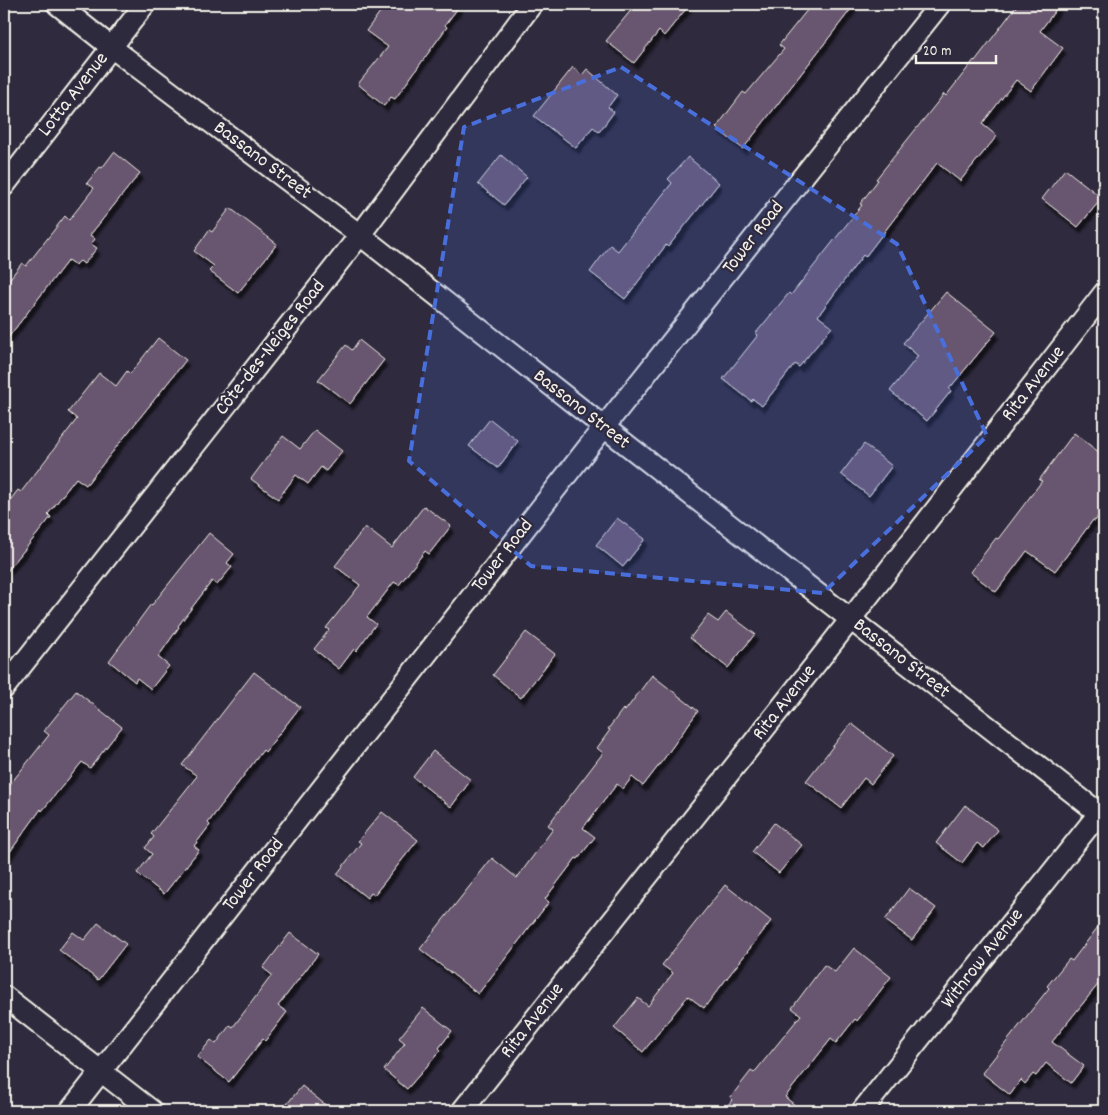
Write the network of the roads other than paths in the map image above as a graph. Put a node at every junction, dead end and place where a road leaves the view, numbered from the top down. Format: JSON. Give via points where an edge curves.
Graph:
{"nodes":[{"id":1,"x":57,"y":4,"type":"edge"},
{"id":2,"x":145,"y":4,"type":"edge"},
{"id":3,"x":532,"y":4,"type":"edge"},
{"id":4,"x":940,"y":4,"type":"edge"},
{"id":5,"x":111,"y":47,"type":"junction"},
{"id":6,"x":4,"y":186,"type":"edge"},
{"id":7,"x":360,"y":235,"type":"junction"},
{"id":8,"x":1104,"y":293,"type":"edge"},
{"id":9,"x":604,"y":427,"type":"junction"},
{"id":10,"x":850,"y":620,"type":"junction"},
{"id":11,"x":4,"y":688,"type":"edge"},
{"id":12,"x":1103,"y":812,"type":"edge"},
{"id":13,"x":4,"y":996,"type":"edge"},
{"id":14,"x":101,"y":1072,"type":"junction"},
{"id":15,"x":70,"y":1111,"type":"edge"},
{"id":16,"x":152,"y":1111,"type":"edge"},
{"id":17,"x":462,"y":1111,"type":"edge"},
{"id":18,"x":862,"y":1111,"type":"edge"}],
"edges":[{"from":1,"to":5,"type":"street","name":"Bassano Street"},
{"from":2,"to":5,"type":"street","name":"Lotta Avenue"},
{"from":3,"to":7,"type":"street","name":"Côte-des-Neiges Road"},
{"from":4,"to":9,"type":"street","name":"Tower Road"},
{"from":5,"to":6,"type":"street","name":"Lotta Avenue"},
{"from":5,"to":7,"type":"street","name":"Bassano Street"},
{"from":7,"to":9,"type":"street","name":"Bassano Street"},
{"from":7,"to":11,"type":"street","name":"Côte-des-Neiges Road"},
{"from":8,"to":10,"type":"street","name":"Rita Avenue"},
{"from":9,"to":10,"type":"street","name":"Bassano Street"},
{"from":9,"to":14,"type":"street","name":"Tower Road"},
{"from":10,"to":12,"type":"street","name":"Bassano Street"},
{"from":10,"to":17,"type":"street","name":"Rita Avenue"},
{"from":12,"to":18,"type":"street","name":"Withrow Avenue"},
{"from":13,"to":14,"type":"street"},
{"from":14,"to":15,"type":"street","name":"Tower Road"},
{"from":14,"to":16,"type":"street"}]}
